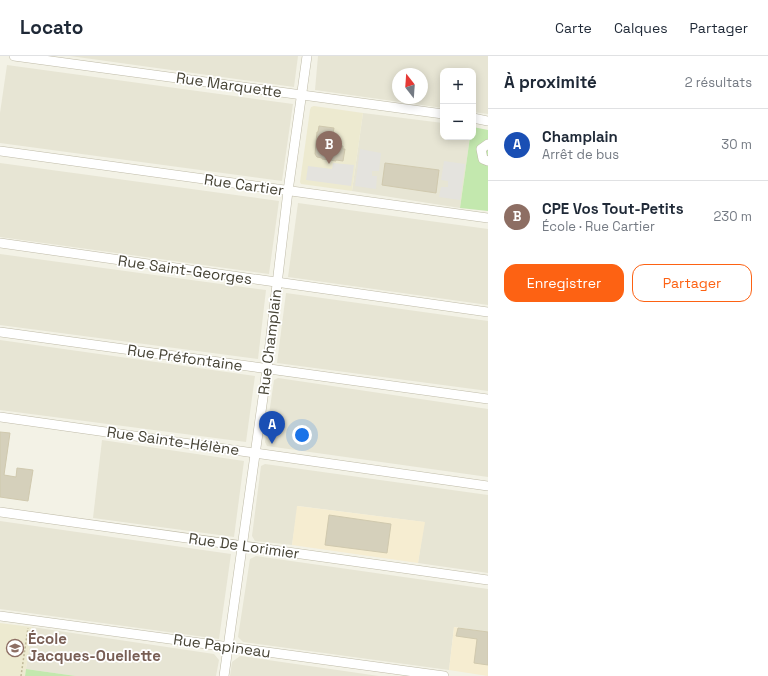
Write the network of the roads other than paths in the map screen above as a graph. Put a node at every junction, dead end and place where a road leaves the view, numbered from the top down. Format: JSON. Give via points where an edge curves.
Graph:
{"nodes":[{"id":1,"x":14,"y":56,"type":"edge"},
{"id":2,"x":307,"y":56,"type":"edge"},
{"id":3,"x":301,"y":94,"type":"junction"},
{"id":4,"x":440,"y":114,"type":"edge"},
{"id":5,"x":476,"y":119,"type":"edge"},
{"id":6,"x":488,"y":121,"type":"edge"},
{"id":7,"x":488,"y":144,"type":"edge"},
{"id":8,"x":0,"y":151,"type":"edge"},
{"id":9,"x":488,"y":161,"type":"edge"},
{"id":10,"x":288,"y":191,"type":"junction"},
{"id":11,"x":488,"y":218,"type":"edge"},
{"id":12,"x":0,"y":243,"type":"edge"},
{"id":13,"x":277,"y":283,"type":"junction"},
{"id":14,"x":488,"y":312,"type":"edge"},
{"id":15,"x":0,"y":332,"type":"edge"},
{"id":16,"x":267,"y":369,"type":"junction"},
{"id":17,"x":488,"y":399,"type":"edge"},
{"id":18,"x":0,"y":417,"type":"edge"},
{"id":19,"x":255,"y":453,"type":"junction"},
{"id":20,"x":488,"y":486,"type":"edge"},
{"id":21,"x":0,"y":512,"type":"edge"},
{"id":22,"x":242,"y":546,"type":"junction"},
{"id":23,"x":488,"y":580,"type":"edge"},
{"id":24,"x":0,"y":616,"type":"edge"},
{"id":25,"x":228,"y":647,"type":"junction"},
{"id":26,"x":224,"y":676,"type":"edge"},
{"id":27,"x":444,"y":676,"type":"edge"}],
"edges":[{"from":1,"to":3,"type":"street","name":"Rue Marquette"},
{"from":2,"to":3,"type":"street","name":"Rue Champlain"},
{"from":3,"to":4,"type":"street","name":"Rue Marquette"},
{"from":3,"to":10,"type":"street","name":"Rue Champlain"},
{"from":5,"to":6,"type":"street"},
{"from":7,"to":9,"type":"street","via":[[482,149],[483,159]]},
{"from":8,"to":10,"type":"street","name":"Rue Cartier"},
{"from":10,"to":11,"type":"street","name":"Rue Cartier"},
{"from":10,"to":13,"type":"street","name":"Rue Champlain"},
{"from":12,"to":13,"type":"street","name":"Rue Saint-Georges"},
{"from":13,"to":14,"type":"street","name":"Rue Saint-Georges"},
{"from":13,"to":16,"type":"street","name":"Rue Champlain"},
{"from":15,"to":16,"type":"street","name":"Rue Préfontaine"},
{"from":16,"to":17,"type":"street","name":"Rue Préfontaine"},
{"from":16,"to":19,"type":"street","name":"Rue Champlain"},
{"from":18,"to":19,"type":"street","name":"Rue Sainte-Hélène"},
{"from":19,"to":20,"type":"street","name":"Rue Sainte-Hélène"},
{"from":19,"to":22,"type":"street","name":"Rue Champlain"},
{"from":21,"to":22,"type":"street","name":"Rue De Lorimier"},
{"from":22,"to":23,"type":"street","name":"Rue De Lorimier"},
{"from":22,"to":25,"type":"street","name":"Rue Champlain"},
{"from":24,"to":25,"type":"street","name":"Rue Papineau"},
{"from":25,"to":26,"type":"street","name":"Rue Champlain"},
{"from":25,"to":27,"type":"street","name":"Rue Papineau"}]}
